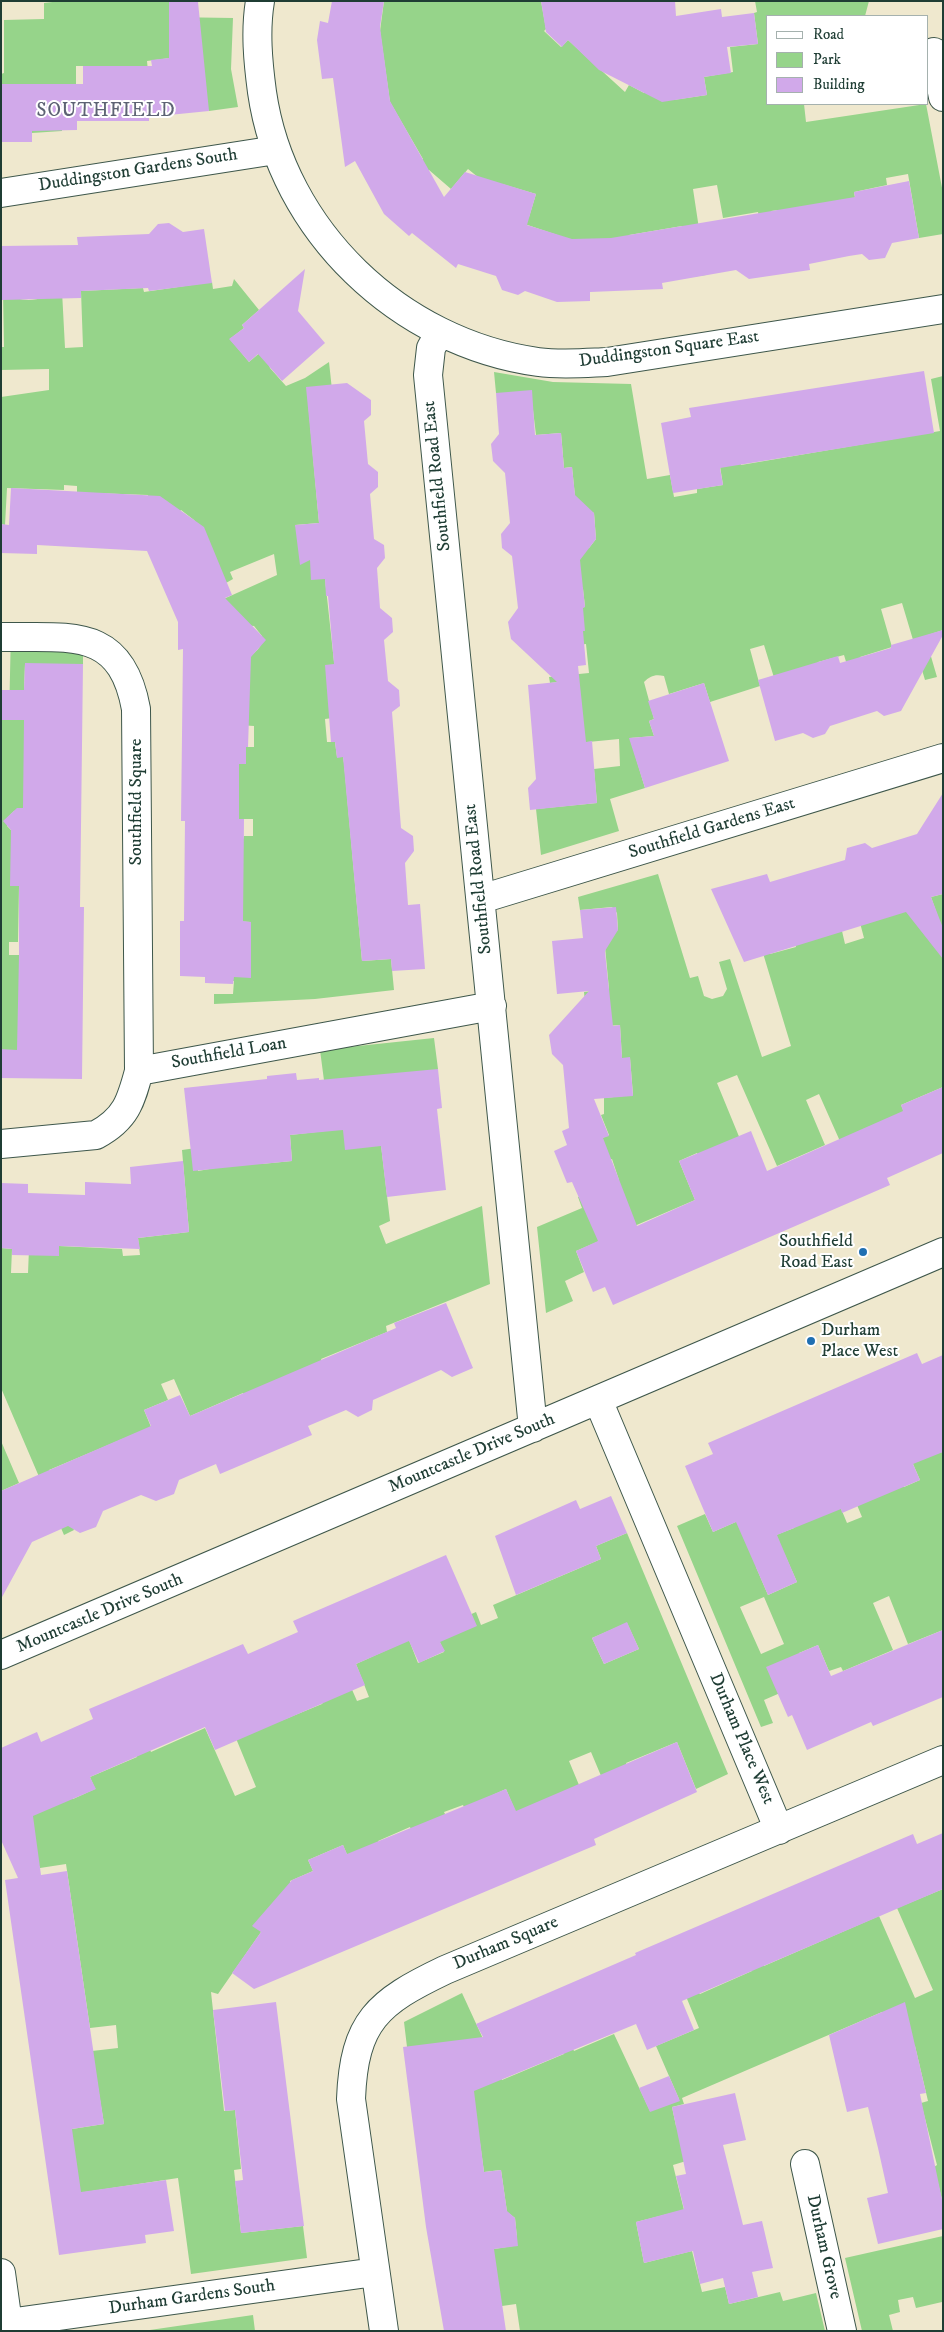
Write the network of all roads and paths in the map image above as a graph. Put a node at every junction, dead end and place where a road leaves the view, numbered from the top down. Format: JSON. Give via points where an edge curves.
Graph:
{"nodes":[{"id":1,"x":260,"y":1,"type":"edge"},
{"id":2,"x":934,"y":52,"type":"dead end"},
{"id":3,"x":943,"y":97,"type":"edge"},
{"id":4,"x":276,"y":150,"type":"junction"},
{"id":5,"x":1,"y":193,"type":"edge"},
{"id":6,"x":943,"y":309,"type":"edge"},
{"id":7,"x":440,"y":332,"type":"junction"},
{"id":8,"x":1,"y":637,"type":"edge"},
{"id":9,"x":943,"y":758,"type":"edge"},
{"id":10,"x":481,"y":899,"type":"junction"},
{"id":11,"x":492,"y":1006,"type":"junction"},
{"id":12,"x":139,"y":1071,"type":"junction"},
{"id":13,"x":1,"y":1144,"type":"edge"},
{"id":14,"x":943,"y":1252,"type":"edge"},
{"id":15,"x":598,"y":1400,"type":"junction"},
{"id":16,"x":533,"y":1428,"type":"junction"},
{"id":17,"x":1,"y":1655,"type":"edge"},
{"id":18,"x":943,"y":1760,"type":"edge"},
{"id":19,"x":779,"y":1830,"type":"junction"},
{"id":20,"x":804,"y":2164,"type":"dead end"},
{"id":21,"x":375,"y":2272,"type":"junction"},
{"id":22,"x":1,"y":2273,"type":"edge"},
{"id":23,"x":8,"y":2327,"type":"edge"},
{"id":24,"x":384,"y":2331,"type":"edge"},
{"id":25,"x":842,"y":2331,"type":"edge"}],
"edges":[{"from":1,"to":4,"type":"street","name":"Duddingston Square East","via":[[260,74]]},
{"from":2,"to":3,"type":"street"},
{"from":4,"to":5,"type":"street","name":"Duddingston Gardens South"},
{"from":4,"to":7,"type":"street","name":"Duddingston Square East","via":[[285,175],[327,243],[368,285]]},
{"from":6,"to":7,"type":"street","name":"Duddingston Square East","via":[[607,362],[572,364],[538,362],[504,354]]},
{"from":7,"to":10,"type":"street","name":"Southfield Road East","via":[[431,348],[428,375]]},
{"from":8,"to":12,"type":"street","name":"Southfield Square","via":[[88,641],[117,659],[133,690],[136,709]]},
{"from":9,"to":10,"type":"street","name":"Southfield Gardens East"},
{"from":10,"to":11,"type":"street","name":"Southfield Road East"},
{"from":11,"to":12,"type":"street","name":"Southfield Loan"},
{"from":11,"to":16,"type":"street","name":"Southfield Road East"},
{"from":12,"to":13,"type":"street","via":[[129,1105],[110,1128],[96,1135]]},
{"from":14,"to":15,"type":"street","name":"Mountcastle Drive South"},
{"from":15,"to":16,"type":"street","name":"Mountcastle Drive South"},
{"from":15,"to":19,"type":"street","name":"Durham Place West"},
{"from":16,"to":17,"type":"street","name":"Mountcastle Drive South"},
{"from":18,"to":19,"type":"street","name":"Durham Square"},
{"from":19,"to":21,"type":"street","name":"Durham Square","via":[[445,1970],[401,1991],[384,2005],[370,2023],[357,2049],[350,2099]]},
{"from":20,"to":25,"type":"street","name":"Durham Grove"},
{"from":21,"to":23,"type":"street","name":"Durham Gardens South"},
{"from":21,"to":24,"type":"street","name":"Durham Square"},
{"from":22,"to":23,"type":"street"}]}
